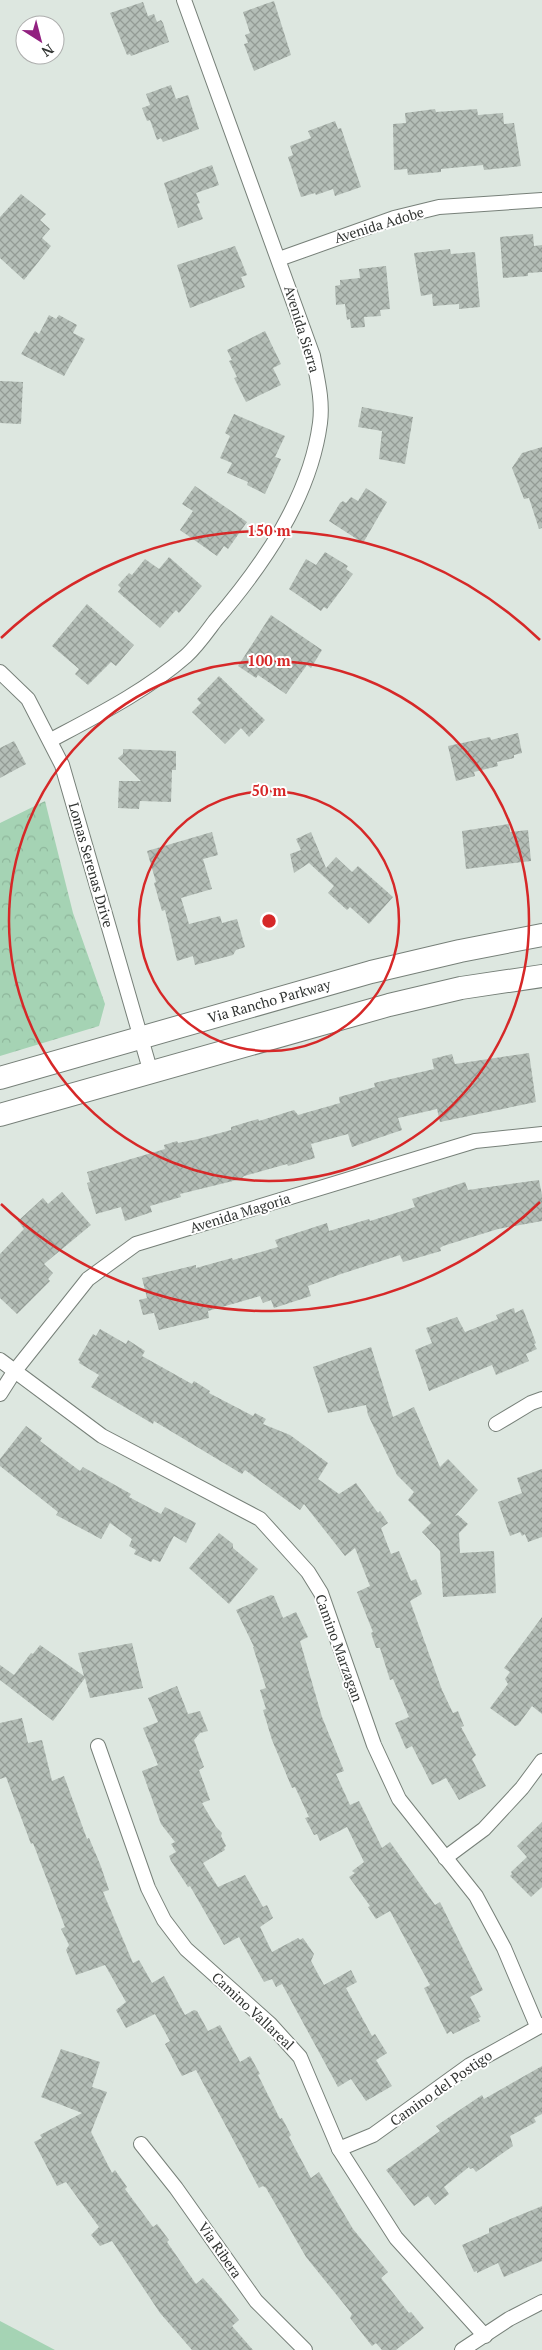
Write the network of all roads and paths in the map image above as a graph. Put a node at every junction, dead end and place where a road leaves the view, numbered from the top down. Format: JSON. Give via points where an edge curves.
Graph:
{"nodes":[{"id":1,"x":184,"y":0,"type":"edge"},
{"id":2,"x":542,"y":200,"type":"edge"},
{"id":3,"x":279,"y":259,"type":"junction"},
{"id":4,"x":0,"y":672,"type":"edge"},
{"id":5,"x":51,"y":740,"type":"junction"},
{"id":6,"x":542,"y":935,"type":"edge"},
{"id":7,"x":542,"y":976,"type":"edge"},
{"id":8,"x":142,"y":1038,"type":"junction"},
{"id":9,"x":151,"y":1073,"type":"junction"},
{"id":10,"x":0,"y":1078,"type":"edge"},
{"id":11,"x":0,"y":1115,"type":"edge"},
{"id":12,"x":542,"y":1134,"type":"edge"},
{"id":13,"x":0,"y":1360,"type":"edge"},
{"id":14,"x":14,"y":1372,"type":"junction"},
{"id":15,"x":0,"y":1394,"type":"edge"},
{"id":16,"x":542,"y":1400,"type":"edge"},
{"id":17,"x":496,"y":1424,"type":"dead end"},
{"id":18,"x":98,"y":1746,"type":"dead end"},
{"id":19,"x":542,"y":1761,"type":"edge"},
{"id":20,"x":445,"y":1858,"type":"junction"},
{"id":21,"x":539,"y":2025,"type":"edge"},
{"id":22,"x":141,"y":2144,"type":"dead end"},
{"id":23,"x":339,"y":2149,"type":"junction"},
{"id":24,"x":542,"y":2302,"type":"edge"},
{"id":25,"x":485,"y":2336,"type":"junction"},
{"id":26,"x":305,"y":2350,"type":"edge"},
{"id":27,"x":462,"y":2350,"type":"edge"}],
"edges":[{"from":1,"to":3,"type":"street","name":"Avenida Sierra"},
{"from":2,"to":3,"type":"street","name":"Avenida Adobe","via":[[439,207],[394,218]]},
{"from":3,"to":5,"type":"street","name":"Avenida Sierra","via":[[313,356],[321,395],[320,423],[301,494],[251,579],[187,655],[129,699]]},
{"from":4,"to":5,"type":"street","name":"Lomas Serenas Drive","via":[[28,698]]},
{"from":5,"to":8,"type":"street","name":"Lomas Serenas Drive","via":[[62,765]]},
{"from":6,"to":8,"type":"main road","name":"Via Rancho Parkway","via":[[371,972]]},
{"from":7,"to":9,"type":"main road","via":[[462,988],[389,1006]]},
{"from":8,"to":9,"type":"street","name":"Lomas Serenas Drive"},
{"from":8,"to":10,"type":"main road","name":"Via Rancho Parkway"},
{"from":9,"to":11,"type":"main road"},
{"from":12,"to":14,"type":"street","name":"Avenida Magoria","via":[[476,1141],[136,1244],[88,1279]]},
{"from":13,"to":14,"type":"street","name":"Camino Marzagan"},
{"from":14,"to":15,"type":"street","name":"Avenida Magoria"},
{"from":14,"to":20,"type":"street","name":"Camino Marzagan","via":[[102,1436],[260,1519],[308,1572],[321,1593],[374,1745],[399,1799]]},
{"from":16,"to":17,"type":"street"},
{"from":18,"to":23,"type":"street","name":"Camino Vallareal","via":[[148,1888],[164,1920],[186,1950],[270,2024],[300,2057]]},
{"from":19,"to":20,"type":"street","via":[[484,1829]]},
{"from":20,"to":21,"type":"street","name":"Camino Marzagan","via":[[480,1904]]},
{"from":21,"to":23,"type":"street","name":"Camino del Postigo","via":[[470,2065],[373,2135]]},
{"from":22,"to":26,"type":"street","name":"Via Ribera","via":[[256,2301]]},
{"from":23,"to":25,"type":"street","name":"Camino Vallareal","via":[[396,2238]]},
{"from":24,"to":25,"type":"street"},
{"from":25,"to":27,"type":"street"}]}
